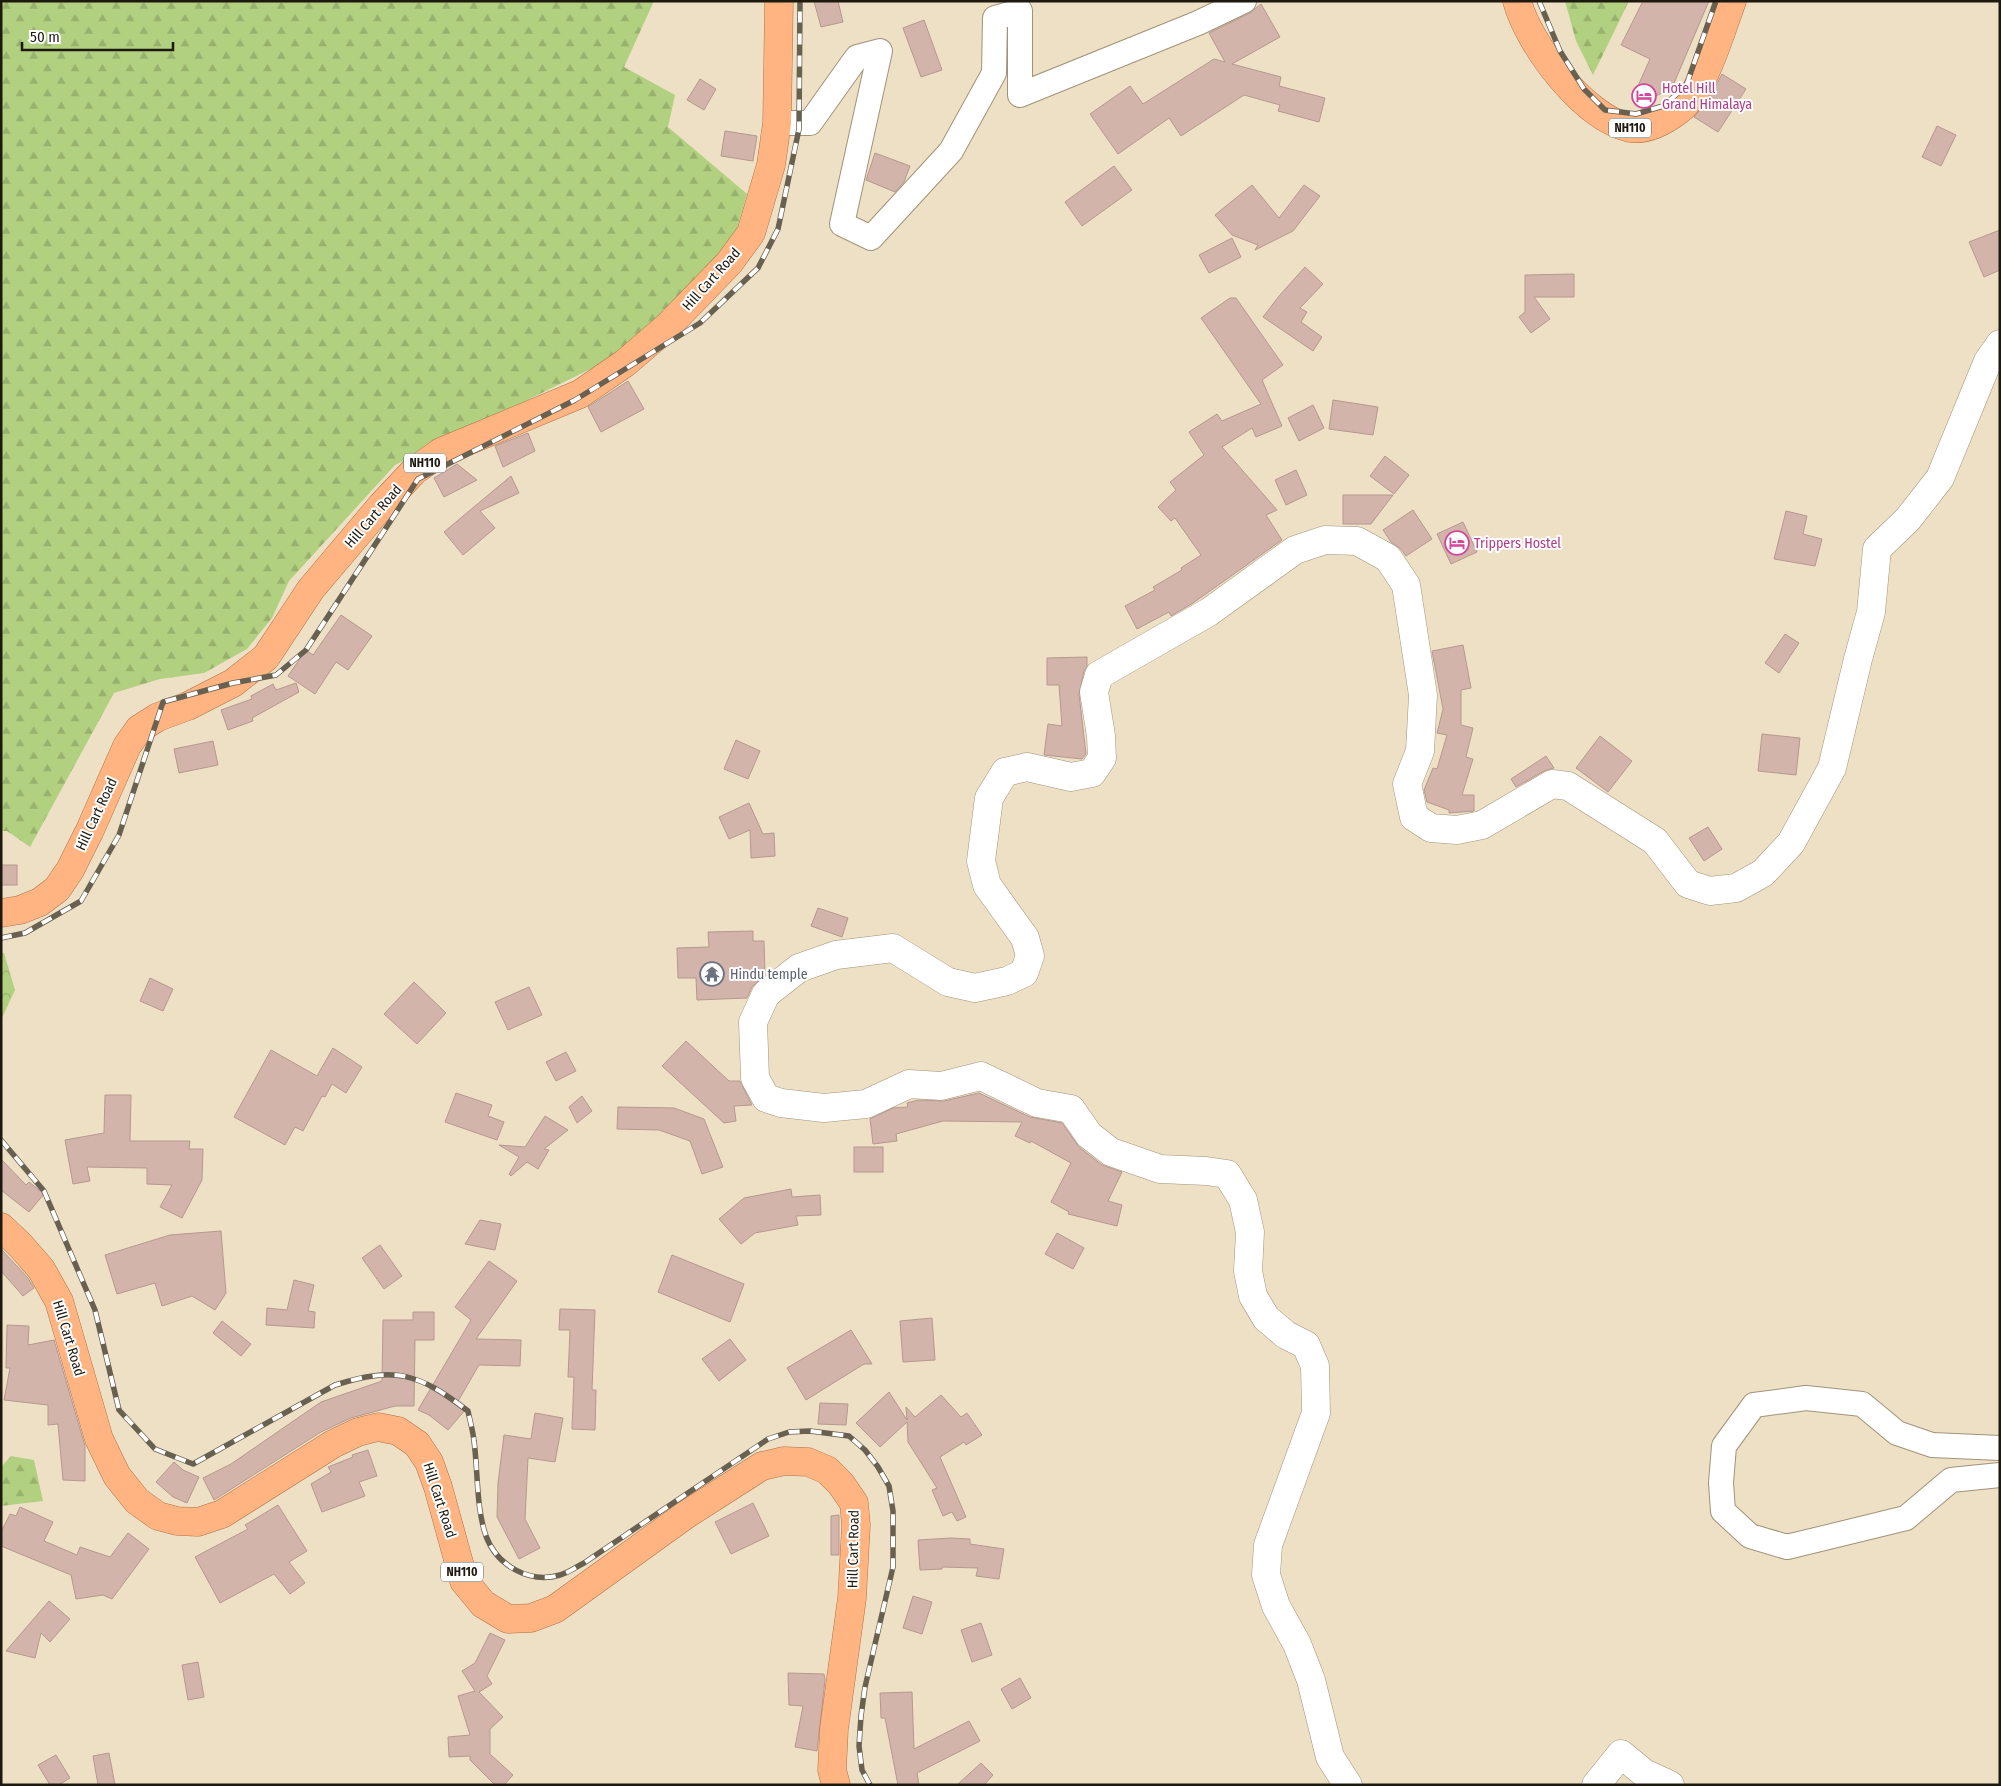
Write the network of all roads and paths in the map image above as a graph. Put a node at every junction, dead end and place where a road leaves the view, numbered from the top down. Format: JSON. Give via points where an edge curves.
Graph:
{"nodes":[{"id":1,"x":779,"y":1,"type":"edge"},
{"id":2,"x":1244,"y":1,"type":"edge"},
{"id":3,"x":1517,"y":1,"type":"edge"},
{"id":4,"x":1732,"y":1,"type":"edge"},
{"id":5,"x":777,"y":123,"type":"junction"},
{"id":6,"x":2000,"y":344,"type":"edge"},
{"id":7,"x":1,"y":913,"type":"edge"},
{"id":8,"x":1,"y":1227,"type":"edge"},
{"id":9,"x":2000,"y":1448,"type":"edge"},
{"id":10,"x":2000,"y":1475,"type":"edge"},
{"id":11,"x":836,"y":1785,"type":"edge"},
{"id":12,"x":1348,"y":1785,"type":"edge"},
{"id":13,"x":1596,"y":1785,"type":"edge"},
{"id":14,"x":1670,"y":1785,"type":"edge"}],
"edges":[{"from":1,"to":5,"type":"highway","name":"Hill Cart Road","number":"NH110"},
{"from":2,"to":5,"type":"street","via":[[1198,23],[1020,94],[1020,12],[995,18],[994,73],[952,151],[871,238],[842,224],[880,51],[858,56],[810,123]]},
{"from":3,"to":4,"type":"highway","number":"NH110","via":[[1540,49],[1574,94],[1604,117],[1631,128],[1653,126],[1681,109],[1702,82]]},
{"from":5,"to":7,"type":"highway","name":"Hill Cart Road","number":"NH110","via":[[771,165],[751,233],[729,263],[667,327],[625,363],[580,394],[441,452],[414,471],[311,589],[266,657],[233,683],[139,729],[127,746],[90,830],[57,889],[40,902]]},
{"from":6,"to":12,"type":"main road","via":[[1988,361],[1940,478],[1908,519],[1877,549],[1871,612],[1832,768],[1791,843],[1763,872],[1736,888],[1710,891],[1688,884],[1655,841],[1568,786],[1552,784],[1482,825],[1457,830],[1431,828],[1414,816],[1407,784],[1420,751],[1423,696],[1406,585],[1388,558],[1357,541],[1325,540],[1295,550],[1209,612],[1099,675],[1094,692],[1102,758],[1092,773],[1071,777],[1026,767],[1004,772],[989,798],[981,861],[987,885],[1025,938],[1030,956],[1024,974],[975,988],[948,982],[893,948],[836,955],[799,968],[766,994],[753,1022],[755,1078],[766,1098],[781,1104],[824,1108],[866,1104],[909,1084],[942,1086],[981,1076],[1036,1103],[1071,1108],[1089,1135],[1111,1152],[1160,1169],[1227,1174],[1243,1200],[1250,1232],[1248,1271],[1253,1296],[1266,1318],[1286,1335],[1306,1345],[1315,1366],[1316,1414],[1268,1545],[1266,1575],[1276,1606],[1297,1644],[1311,1680],[1330,1757]]},
{"from":8,"to":11,"type":"highway","name":"Hill Cart Road","number":"NH110","via":[[41,1269],[59,1301],[99,1439],[117,1476],[138,1501],[158,1516],[198,1522],[222,1514],[333,1444],[358,1432],[378,1427],[398,1431],[417,1444],[429,1462],[464,1581],[483,1604],[508,1619],[531,1618],[555,1609],[688,1514],[762,1466],[784,1461],[808,1462],[827,1470],[854,1502],[856,1525],[852,1598],[834,1729],[832,1770]]},
{"from":9,"to":10,"type":"street","via":[[1932,1445],[1897,1433],[1862,1404],[1806,1398],[1754,1405],[1724,1446],[1720,1483],[1723,1511],[1750,1536],[1787,1547],[1906,1518],[1951,1480]]},
{"from":13,"to":14,"type":"main road","via":[[1621,1754],[1644,1774]]}]}
